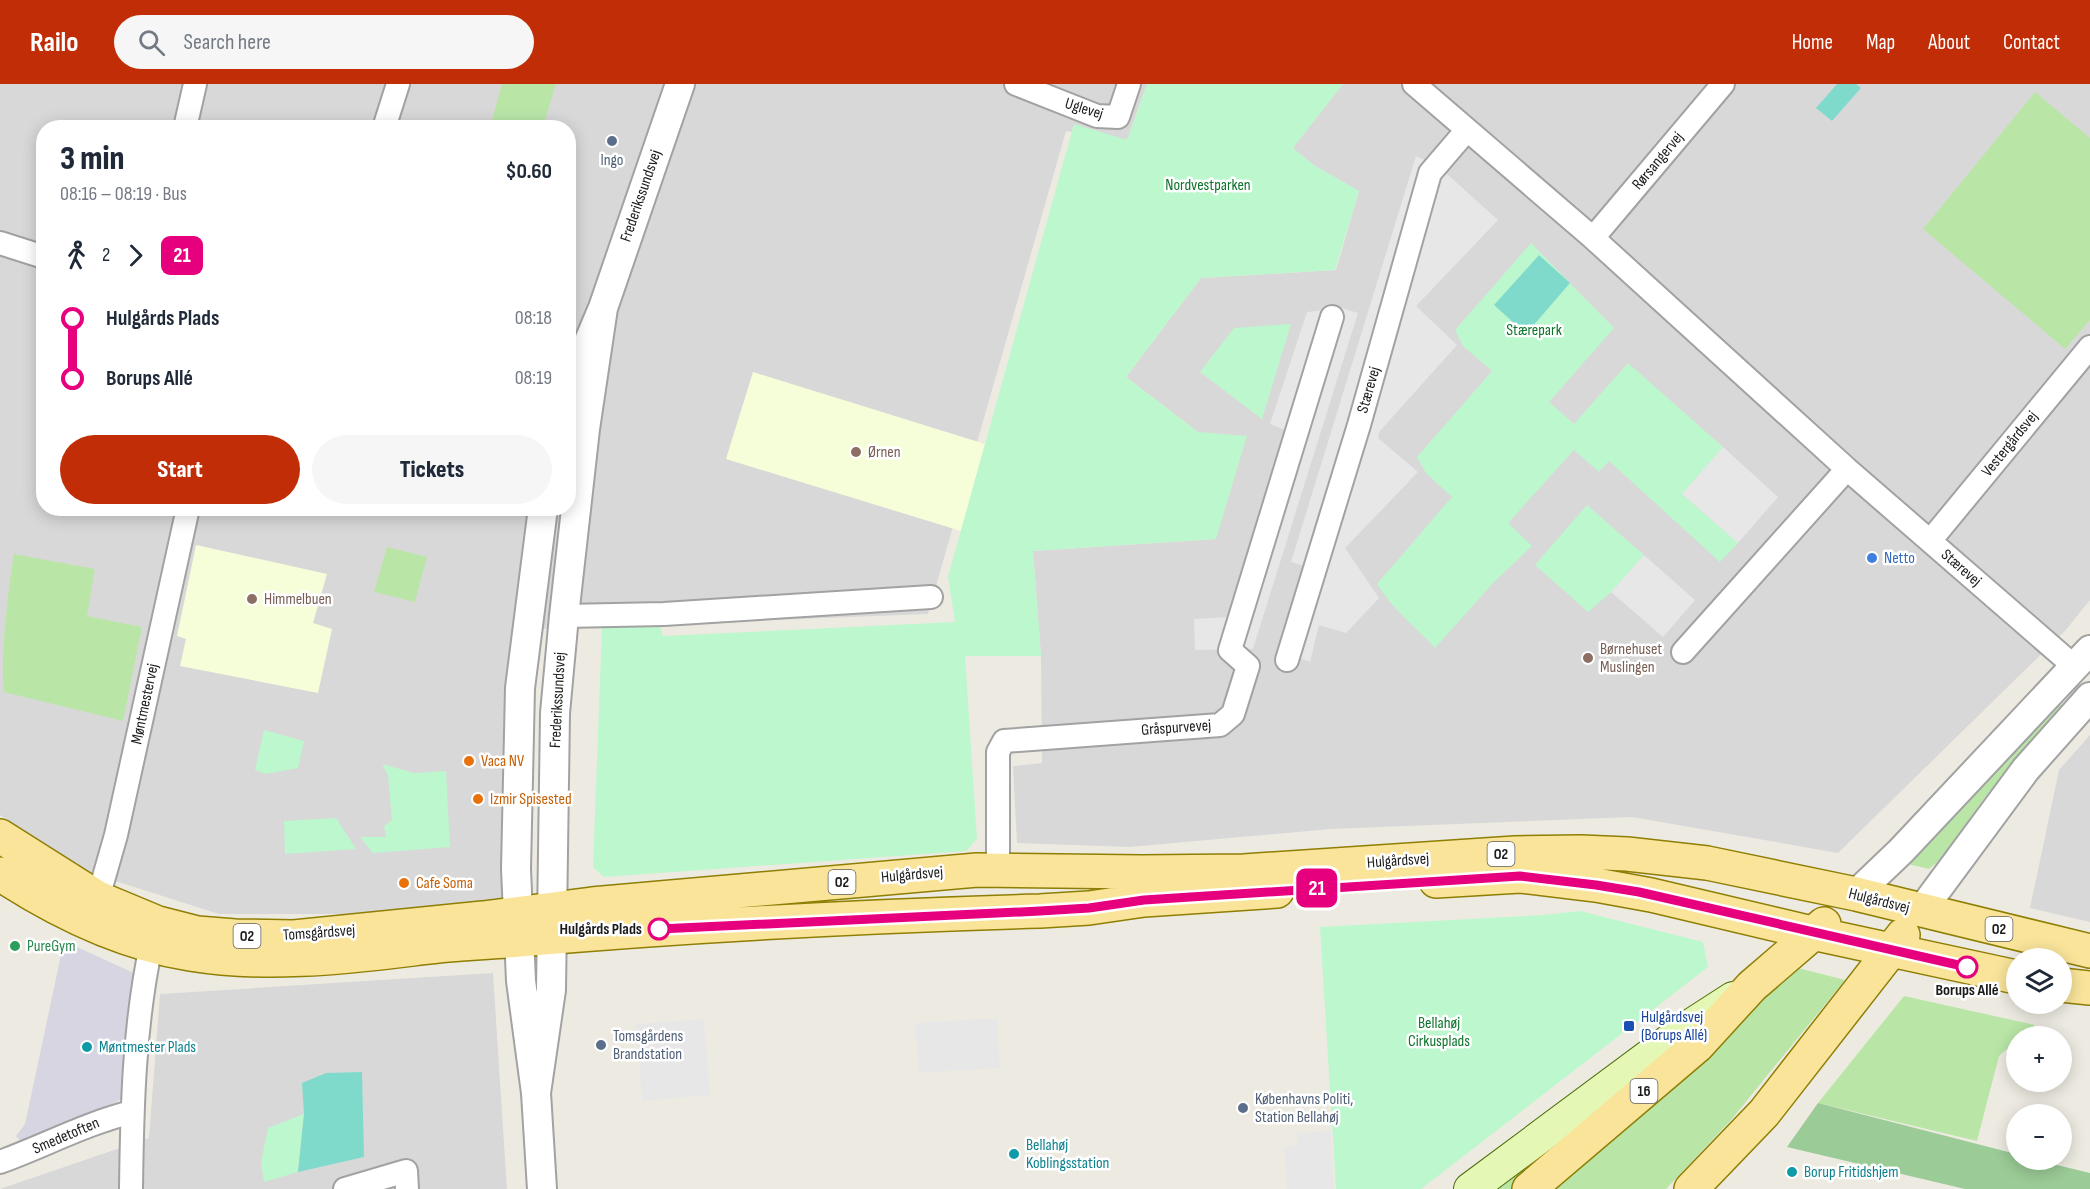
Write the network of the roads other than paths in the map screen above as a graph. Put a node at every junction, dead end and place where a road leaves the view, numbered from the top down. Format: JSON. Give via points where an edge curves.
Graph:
{"nodes":[{"id":1,"x":195,"y":84,"type":"edge"},
{"id":2,"x":398,"y":84,"type":"edge"},
{"id":3,"x":680,"y":84,"type":"edge"},
{"id":4,"x":1016,"y":84,"type":"edge"},
{"id":5,"x":1129,"y":84,"type":"edge"},
{"id":6,"x":1414,"y":84,"type":"edge"},
{"id":7,"x":1723,"y":84,"type":"edge"},
{"id":8,"x":187,"y":120,"type":"edge"},
{"id":9,"x":387,"y":120,"type":"edge"},
{"id":10,"x":1466,"y":131,"type":"junction"},
{"id":11,"x":1593,"y":238,"type":"junction"},
{"id":12,"x":0,"y":243,"type":"edge"},
{"id":13,"x":36,"y":254,"type":"edge"},
{"id":14,"x":603,"y":308,"type":"junction"},
{"id":15,"x":1332,"y":317,"type":"dead end"},
{"id":16,"x":2090,"y":347,"type":"edge"},
{"id":17,"x":576,"y":373,"type":"edge"},
{"id":18,"x":577,"y":427,"type":"edge"},
{"id":19,"x":1847,"y":469,"type":"junction"},
{"id":20,"x":186,"y":516,"type":"edge"},
{"id":21,"x":542,"y":516,"type":"edge"},
{"id":22,"x":571,"y":516,"type":"edge"},
{"id":23,"x":1930,"y":541,"type":"junction"},
{"id":24,"x":931,"y":597,"type":"dead end"},
{"id":25,"x":564,"y":616,"type":"junction"},
{"id":26,"x":1683,"y":652,"type":"dead end"},
{"id":27,"x":2082,"y":658,"type":"edge"},
{"id":28,"x":1287,"y":660,"type":"dead end"},
{"id":29,"x":2090,"y":697,"type":"edge"},
{"id":30,"x":0,"y":836,"type":"edge"},
{"id":31,"x":998,"y":870,"type":"junction"},
{"id":32,"x":0,"y":874,"type":"edge"},
{"id":33,"x":1562,"y":880,"type":"junction"},
{"id":34,"x":98,"y":898,"type":"junction"},
{"id":35,"x":1848,"y":902,"type":"junction"},
{"id":36,"x":536,"y":922,"type":"junction"},
{"id":37,"x":1906,"y":930,"type":"junction"},
{"id":38,"x":1812,"y":933,"type":"junction"},
{"id":39,"x":151,"y":946,"type":"junction"},
{"id":40,"x":2090,"y":951,"type":"edge"},
{"id":41,"x":2006,"y":952,"type":"edge"},
{"id":42,"x":2072,"y":965,"type":"edge"},
{"id":43,"x":2090,"y":968,"type":"edge"},
{"id":44,"x":2006,"y":973,"type":"edge"},
{"id":45,"x":1752,"y":986,"type":"junction"},
{"id":46,"x":2072,"y":986,"type":"edge"},
{"id":47,"x":2090,"y":988,"type":"edge"},
{"id":48,"x":132,"y":1112,"type":"junction"},
{"id":49,"x":1742,"y":1136,"type":"junction"},
{"id":50,"x":0,"y":1162,"type":"edge"},
{"id":51,"x":131,"y":1189,"type":"edge"},
{"id":52,"x":345,"y":1189,"type":"edge"},
{"id":53,"x":407,"y":1189,"type":"edge"},
{"id":54,"x":542,"y":1189,"type":"edge"},
{"id":55,"x":1470,"y":1189,"type":"edge"},
{"id":56,"x":1529,"y":1189,"type":"edge"},
{"id":57,"x":1691,"y":1189,"type":"edge"},
{"id":58,"x":1706,"y":1189,"type":"edge"}],
"edges":[{"from":1,"to":8,"type":"street"},
{"from":2,"to":9,"type":"street"},
{"from":3,"to":14,"type":"street","name":"Frederikssundsvej"},
{"from":4,"to":5,"type":"street","name":"Uglevej","via":[[1097,116],[1118,117]]},
{"from":6,"to":10,"type":"street","name":"Stærevej"},
{"from":7,"to":11,"type":"street","name":"Rørsangervej"},
{"from":10,"to":11,"type":"street","name":"Stærevej"},
{"from":10,"to":28,"type":"street","name":"Stærevej","via":[[1430,173]]},
{"from":11,"to":19,"type":"street","name":"Stærevej"},
{"from":12,"to":13,"type":"street"},
{"from":14,"to":17,"type":"street","name":"Frederikssundsvej"},
{"from":14,"to":18,"type":"street","name":"Frederikssundsvej"},
{"from":15,"to":31,"type":"street","name":"Gråspurvevej","via":[[1230,650],[1248,666],[1233,714],[1220,725],[1004,741],[998,752]]},
{"from":16,"to":23,"type":"street","name":"Vestergårdsvej"},
{"from":19,"to":23,"type":"street","name":"Stærevej"},
{"from":19,"to":26,"type":"street"},
{"from":20,"to":34,"type":"street","name":"Møntmestervej","via":[[116,835]]},
{"from":21,"to":36,"type":"street","name":"Frederikssundsvej","via":[[524,640],[518,727]]},
{"from":22,"to":25,"type":"street","name":"Frederikssundsvej"},
{"from":23,"to":27,"type":"street","name":"Stærevej"},
{"from":24,"to":25,"type":"street","via":[[664,614]]},
{"from":25,"to":36,"type":"street","name":"Frederikssundsvej"},
{"from":27,"to":35,"type":"street","via":[[1910,842]]},
{"from":29,"to":37,"type":"street","via":[[2026,769]]},
{"from":30,"to":34,"type":"main road","name":"Tomsgårdsvej","number":"O2"},
{"from":31,"to":35,"type":"main road","name":"Hulgårdsvej","number":"O2","via":[[1245,871],[1515,853],[1627,854],[1707,863]]},
{"from":31,"to":36,"type":"main road","name":"Hulgårdsvej","number":"O2","via":[[600,903]]},
{"from":32,"to":39,"type":"main road","name":"Tomsgårdsvej","number":"O2","via":[[100,928]]},
{"from":33,"to":35,"type":"main road","via":[[1620,872],[1684,879],[1810,907]]},
{"from":33,"to":36,"type":"main road","name":"Hulgårdsvej","number":"O2","via":[[1520,876],[1144,900],[1050,911],[709,926]]},
{"from":33,"to":38,"type":"main road","name":"Hulgårdsvej","number":"O2","via":[[1645,894]]},
{"from":34,"to":36,"type":"main road","name":"Tomsgårdsvej","number":"O2","via":[[158,923],[197,933],[235,936],[294,937]]},
{"from":35,"to":37,"type":"main road","name":"Hulgårdsvej","number":"O2"},
{"from":35,"to":38,"type":"main road","number":"16"},
{"from":36,"to":39,"type":"main road","name":"Tomsgårdsvej","number":"O2","via":[[374,955],[232,958]]},
{"from":36,"to":54,"type":"street","name":"Frederikssundsvej","via":[[551,990],[537,1093]]},
{"from":37,"to":38,"type":"main road","name":"Hulgårdsvej","number":"O2"},
{"from":37,"to":40,"type":"main road","name":"Hulgårdsvej","number":"O2"},
{"from":37,"to":41,"type":"main road"},
{"from":37,"to":44,"type":"main road","name":"Hulgårdsvej","number":"O2"},
{"from":37,"to":49,"type":"main road"},
{"from":38,"to":45,"type":"main road","number":"16"},
{"from":39,"to":48,"type":"street","via":[[144,976]]},
{"from":42,"to":43,"type":"main road"},
{"from":45,"to":55,"type":"main road","via":[[1685,1029]]},
{"from":45,"to":56,"type":"main road","number":"16","via":[[1697,1046]]},
{"from":46,"to":47,"type":"main road"},
{"from":48,"to":50,"type":"street","name":"Smedetoften","via":[[105,1119]]},
{"from":48,"to":51,"type":"street"},
{"from":49,"to":57,"type":"main road"},
{"from":49,"to":58,"type":"main road"},
{"from":52,"to":53,"type":"street","via":[[406,1171]]}]}
